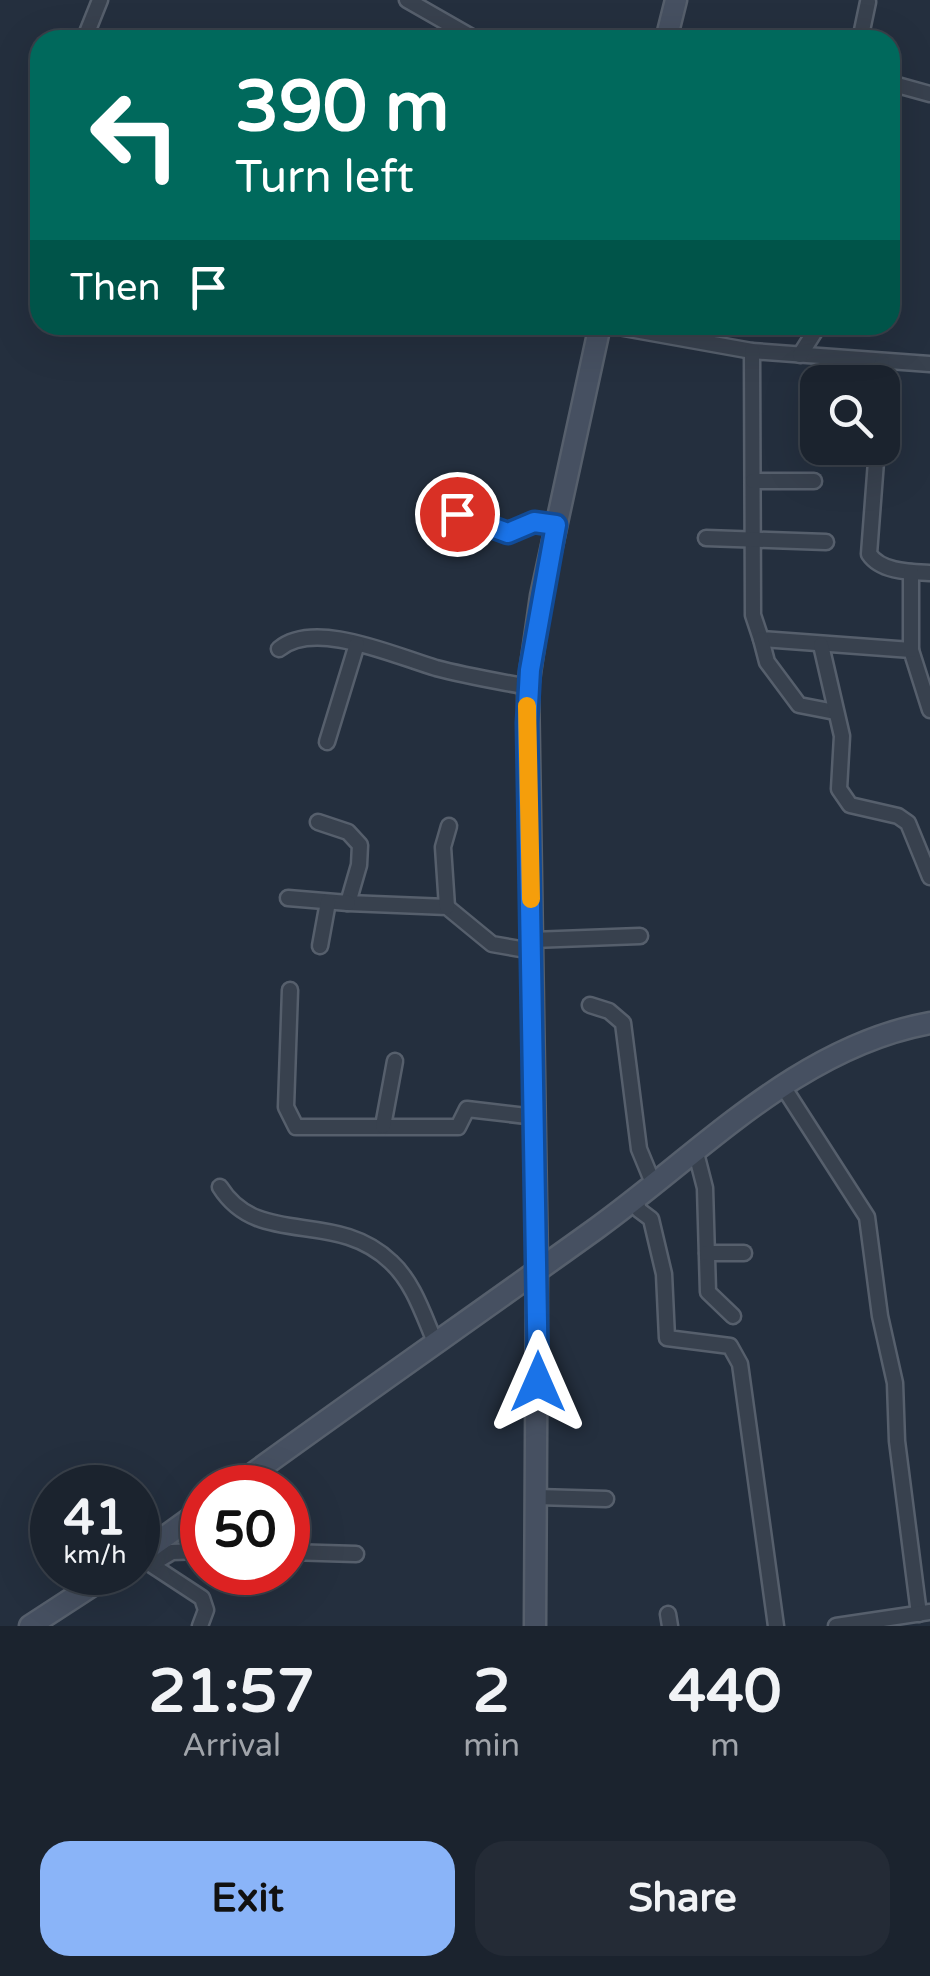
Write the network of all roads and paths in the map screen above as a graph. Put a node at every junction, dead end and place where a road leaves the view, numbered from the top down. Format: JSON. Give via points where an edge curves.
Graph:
{"nodes":[{"id":1,"x":100,"y":0,"type":"edge"},
{"id":2,"x":407,"y":0,"type":"edge"},
{"id":3,"x":676,"y":0,"type":"edge"},
{"id":4,"x":868,"y":2,"type":"edge"},
{"id":5,"x":436,"y":7,"type":"edge"},
{"id":6,"x":88,"y":30,"type":"edge"},
{"id":7,"x":465,"y":30,"type":"edge"},
{"id":8,"x":668,"y":30,"type":"edge"},
{"id":9,"x":862,"y":30,"type":"edge"},
{"id":10,"x":900,"y":86,"type":"edge"},
{"id":11,"x":930,"y":94,"type":"edge"},
{"id":12,"x":601,"y":335,"type":"edge"},
{"id":13,"x":660,"y":335,"type":"edge"},
{"id":14,"x":813,"y":335,"type":"edge"},
{"id":15,"x":752,"y":351,"type":"junction"},
{"id":16,"x":800,"y":355,"type":"junction"},
{"id":17,"x":882,"y":362,"type":"junction"},
{"id":18,"x":930,"y":364,"type":"edge"},
{"id":19,"x":882,"y":365,"type":"edge"},
{"id":20,"x":876,"y":465,"type":"edge"},
{"id":21,"x":752,"y":481,"type":"junction"},
{"id":22,"x":814,"y":482,"type":"dead end"},
{"id":23,"x":457,"y":514,"type":"dead end"},
{"id":24,"x":556,"y":525,"type":"junction"},
{"id":25,"x":706,"y":538,"type":"dead end"},
{"id":26,"x":753,"y":538,"type":"junction"},
{"id":27,"x":826,"y":542,"type":"dead end"},
{"id":28,"x":911,"y":572,"type":"junction"},
{"id":29,"x":930,"y":572,"type":"edge"},
{"id":30,"x":760,"y":639,"type":"junction"},
{"id":31,"x":357,"y":644,"type":"junction"},
{"id":32,"x":820,"y":645,"type":"junction"},
{"id":33,"x":279,"y":648,"type":"dead end"},
{"id":34,"x":911,"y":650,"type":"junction"},
{"id":35,"x":528,"y":688,"type":"junction"},
{"id":36,"x":930,"y":710,"type":"edge"},
{"id":37,"x":835,"y":712,"type":"junction"},
{"id":38,"x":327,"y":742,"type":"dead end"},
{"id":39,"x":318,"y":822,"type":"dead end"},
{"id":40,"x":449,"y":826,"type":"dead end"},
{"id":41,"x":930,"y":877,"type":"edge"},
{"id":42,"x":288,"y":898,"type":"dead end"},
{"id":43,"x":328,"y":902,"type":"junction"},
{"id":44,"x":348,"y":903,"type":"junction"},
{"id":45,"x":447,"y":907,"type":"junction"},
{"id":46,"x":640,"y":936,"type":"dead end"},
{"id":47,"x":532,"y":945,"type":"junction"},
{"id":48,"x":320,"y":946,"type":"dead end"},
{"id":49,"x":290,"y":990,"type":"dead end"},
{"id":50,"x":590,"y":1004,"type":"dead end"},
{"id":51,"x":930,"y":1024,"type":"edge"},
{"id":52,"x":395,"y":1061,"type":"dead end"},
{"id":53,"x":784,"y":1088,"type":"junction"},
{"id":54,"x":535,"y":1117,"type":"junction"},
{"id":55,"x":383,"y":1126,"type":"junction"},
{"id":56,"x":695,"y":1149,"type":"junction"},
{"id":57,"x":653,"y":1183,"type":"junction"},
{"id":58,"x":220,"y":1187,"type":"dead end"},
{"id":59,"x":635,"y":1197,"type":"junction"},
{"id":60,"x":744,"y":1252,"type":"dead end"},
{"id":61,"x":707,"y":1253,"type":"junction"},
{"id":62,"x":538,"y":1266,"type":"junction"},
{"id":63,"x":734,"y":1316,"type":"dead end"},
{"id":64,"x":436,"y":1344,"type":"junction"},
{"id":65,"x":265,"y":1465,"type":"edge"},
{"id":66,"x":538,"y":1497,"type":"junction"},
{"id":67,"x":606,"y":1499,"type":"dead end"},
{"id":68,"x":180,"y":1528,"type":"edge"},
{"id":69,"x":160,"y":1544,"type":"edge"},
{"id":70,"x":310,"y":1553,"type":"edge"},
{"id":71,"x":356,"y":1554,"type":"dead end"},
{"id":72,"x":160,"y":1571,"type":"edge"},
{"id":73,"x":78,"y":1595,"type":"edge"},
{"id":74,"x":924,"y":1613,"type":"edge"},
{"id":75,"x":30,"y":1626,"type":"edge"},
{"id":76,"x":200,"y":1626,"type":"edge"},
{"id":77,"x":535,"y":1626,"type":"edge"},
{"id":78,"x":776,"y":1626,"type":"edge"},
{"id":79,"x":836,"y":1626,"type":"edge"}],
"edges":[{"from":1,"to":6,"type":"street"},
{"from":2,"to":5,"type":"street"},
{"from":3,"to":8,"type":"main road"},
{"from":4,"to":9,"type":"street"},
{"from":5,"to":7,"type":"street"},
{"from":10,"to":11,"type":"street"},
{"from":12,"to":24,"type":"main road"},
{"from":13,"to":15,"type":"street"},
{"from":14,"to":16,"type":"street"},
{"from":15,"to":16,"type":"street"},
{"from":15,"to":21,"type":"street"},
{"from":16,"to":17,"type":"street"},
{"from":17,"to":18,"type":"street"},
{"from":17,"to":19,"type":"street"},
{"from":20,"to":28,"type":"street","via":[[869,554],[877,563]]},
{"from":21,"to":22,"type":"street"},
{"from":21,"to":26,"type":"street"},
{"from":23,"to":24,"type":"street","via":[[508,533],[534,522]]},
{"from":24,"to":35,"type":"main road"},
{"from":25,"to":26,"type":"street"},
{"from":26,"to":27,"type":"street"},
{"from":26,"to":30,"type":"street","via":[[753,615]]},
{"from":28,"to":29,"type":"street"},
{"from":28,"to":34,"type":"street"},
{"from":30,"to":32,"type":"street"},
{"from":30,"to":37,"type":"street","via":[[767,662],[799,705]]},
{"from":31,"to":33,"type":"street","via":[[304,637]]},
{"from":31,"to":35,"type":"street"},
{"from":31,"to":38,"type":"street"},
{"from":32,"to":34,"type":"street"},
{"from":32,"to":37,"type":"street"},
{"from":34,"to":36,"type":"street"},
{"from":35,"to":47,"type":"main road"},
{"from":37,"to":41,"type":"street","via":[[844,798],[850,806],[908,823]]},
{"from":39,"to":44,"type":"street","via":[[348,832],[360,845]]},
{"from":40,"to":45,"type":"street","via":[[443,847]]},
{"from":42,"to":43,"type":"street"},
{"from":43,"to":44,"type":"street"},
{"from":43,"to":48,"type":"street"},
{"from":44,"to":45,"type":"street"},
{"from":45,"to":47,"type":"street","via":[[492,944]]},
{"from":46,"to":47,"type":"street"},
{"from":47,"to":54,"type":"main road"},
{"from":49,"to":55,"type":"street","via":[[286,1107],[292,1124]]},
{"from":50,"to":57,"type":"street","via":[[622,1023],[639,1149]]},
{"from":51,"to":53,"type":"main road","via":[[862,1042]]},
{"from":52,"to":55,"type":"street"},
{"from":53,"to":56,"type":"main road"},
{"from":53,"to":74,"type":"street","via":[[867,1217],[896,1383],[897,1441]]},
{"from":54,"to":55,"type":"street","via":[[467,1110],[460,1127]]},
{"from":54,"to":62,"type":"main road"},
{"from":56,"to":57,"type":"main road"},
{"from":56,"to":61,"type":"street","via":[[705,1188]]},
{"from":57,"to":59,"type":"main road"},
{"from":58,"to":64,"type":"street","via":[[248,1217],[347,1234],[388,1258],[413,1292]]},
{"from":59,"to":62,"type":"main road"},
{"from":59,"to":78,"type":"street","via":[[652,1219],[664,1273],[667,1338],[730,1346],[740,1364]]},
{"from":60,"to":61,"type":"street"},
{"from":61,"to":63,"type":"street","via":[[708,1292]]},
{"from":62,"to":64,"type":"main road"},
{"from":62,"to":66,"type":"main road"},
{"from":64,"to":65,"type":"main road"},
{"from":66,"to":67,"type":"street"},
{"from":66,"to":77,"type":"main road"},
{"from":68,"to":69,"type":"main road"},
{"from":70,"to":71,"type":"street"},
{"from":72,"to":76,"type":"street","via":[[202,1598]]},
{"from":73,"to":75,"type":"main road"},
{"from":74,"to":79,"type":"street"}]}
